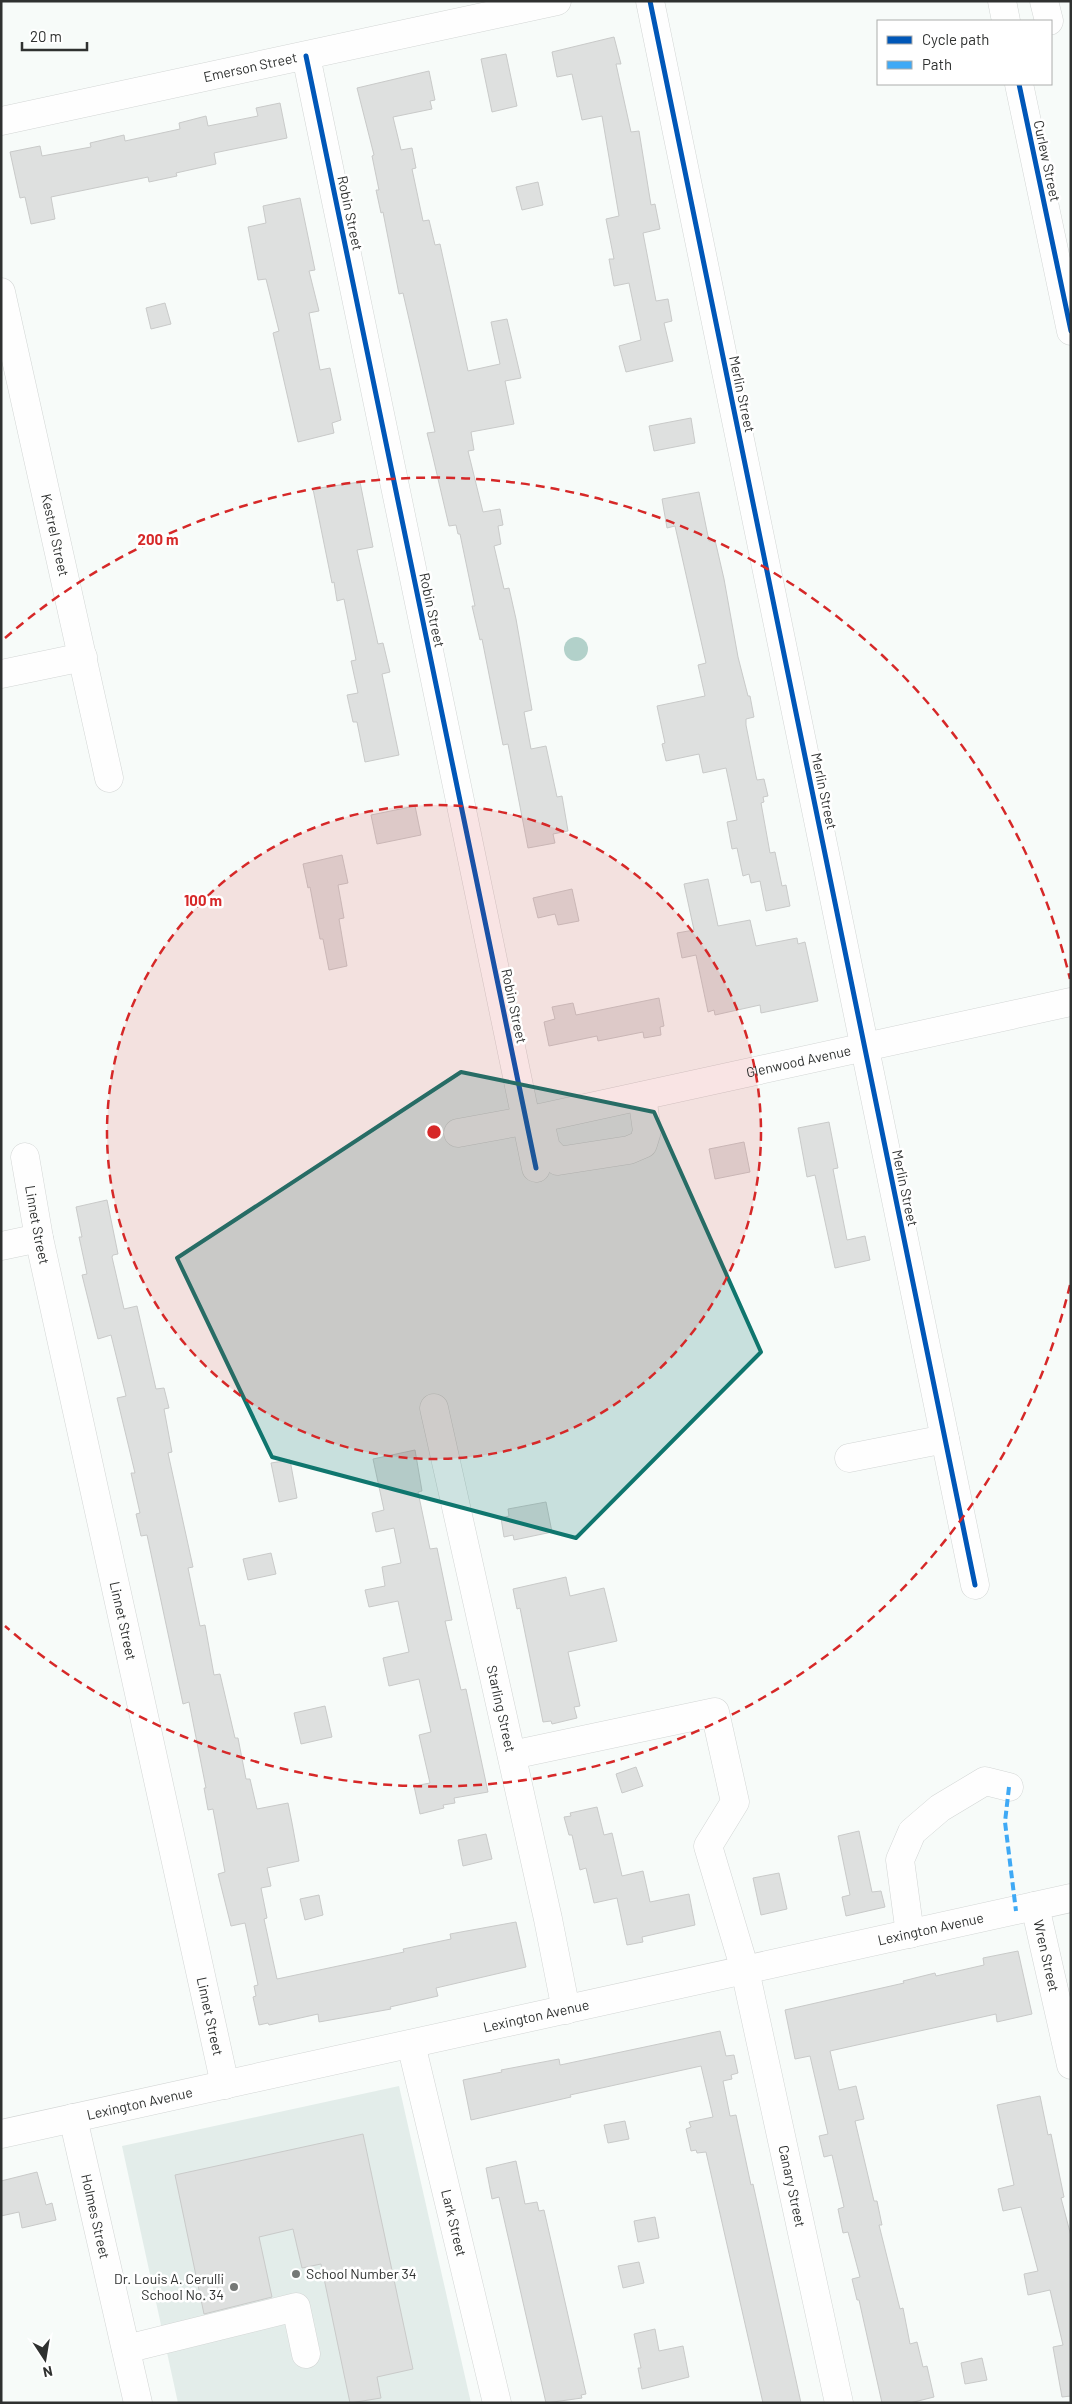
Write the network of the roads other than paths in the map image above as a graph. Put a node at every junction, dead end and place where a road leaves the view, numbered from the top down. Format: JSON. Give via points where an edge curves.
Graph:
{"nodes":[{"id":1,"x":557,"y":1,"type":"edge"},
{"id":2,"x":650,"y":1,"type":"edge"},
{"id":3,"x":1044,"y":1,"type":"edge"},
{"id":4,"x":1049,"y":20,"type":"edge"},
{"id":5,"x":306,"y":56,"type":"junction"},
{"id":6,"x":1019,"y":85,"type":"edge"},
{"id":7,"x":1,"y":121,"type":"edge"},
{"id":8,"x":1,"y":292,"type":"edge"},
{"id":9,"x":1071,"y":332,"type":"edge"},
{"id":10,"x":83,"y":657,"type":"junction"},
{"id":11,"x":1,"y":674,"type":"edge"},
{"id":12,"x":109,"y":778,"type":"dead end"},
{"id":13,"x":1071,"y":1002,"type":"edge"},
{"id":14,"x":865,"y":1048,"type":"junction"},
{"id":15,"x":642,"y":1096,"type":"junction"},
{"id":16,"x":533,"y":1120,"type":"junction"},
{"id":17,"x":458,"y":1133,"type":"dead end"},
{"id":18,"x":25,"y":1157,"type":"dead end"},
{"id":19,"x":536,"y":1168,"type":"dead end"},
{"id":20,"x":39,"y":1238,"type":"junction"},
{"id":21,"x":1,"y":1246,"type":"edge"},
{"id":22,"x":434,"y":1408,"type":"dead end"},
{"id":23,"x":945,"y":1439,"type":"junction"},
{"id":24,"x":848,"y":1458,"type":"dead end"},
{"id":25,"x":975,"y":1585,"type":"dead end"},
{"id":26,"x":512,"y":1755,"type":"junction"},
{"id":27,"x":1009,"y":1787,"type":"dead end"},
{"id":28,"x":1071,"y":1898,"type":"edge"},
{"id":29,"x":1035,"y":1906,"type":"junction"},
{"id":30,"x":910,"y":1934,"type":"junction"},
{"id":31,"x":745,"y":1970,"type":"junction"},
{"id":32,"x":1062,"y":1986,"type":"edge"},
{"id":33,"x":566,"y":2010,"type":"junction"},
{"id":34,"x":411,"y":2044,"type":"junction"},
{"id":35,"x":1071,"y":2065,"type":"edge"},
{"id":36,"x":225,"y":2085,"type":"junction"},
{"id":37,"x":73,"y":2118,"type":"junction"},
{"id":38,"x":1,"y":2134,"type":"edge"},
{"id":39,"x":126,"y":2349,"type":"junction"},
{"id":40,"x":306,"y":2354,"type":"dead end"},
{"id":41,"x":138,"y":2403,"type":"edge"},
{"id":42,"x":497,"y":2403,"type":"edge"},
{"id":43,"x":839,"y":2403,"type":"edge"}],
"edges":[{"from":1,"to":5,"type":"street","name":"Emerson Street"},
{"from":2,"to":14,"type":"street","name":"Merlin Street"},
{"from":3,"to":4,"type":"street"},
{"from":5,"to":7,"type":"street","name":"Emerson Street"},
{"from":5,"to":16,"type":"street","name":"Robin Street"},
{"from":6,"to":9,"type":"street","name":"Curlew Street"},
{"from":8,"to":10,"type":"street","name":"Kestrel Street"},
{"from":10,"to":11,"type":"street"},
{"from":10,"to":12,"type":"street","name":"Kestrel Street"},
{"from":13,"to":14,"type":"street","name":"Glenwood Avenue"},
{"from":14,"to":15,"type":"street","name":"Glenwood Avenue"},
{"from":14,"to":23,"type":"street","name":"Merlin Street"},
{"from":15,"to":16,"type":"street","name":"Glenwood Avenue"},
{"from":15,"to":16,"type":"street","via":[[647,1130],[643,1144],[629,1150],[558,1162],[546,1148]]},
{"from":16,"to":17,"type":"street","name":"Glenwood Avenue"},
{"from":16,"to":19,"type":"street","name":"Robin Street"},
{"from":18,"to":20,"type":"street","name":"Linnet Street"},
{"from":20,"to":21,"type":"street"},
{"from":20,"to":36,"type":"street","name":"Linnet Street"},
{"from":22,"to":26,"type":"street","name":"Starling Street"},
{"from":23,"to":24,"type":"street"},
{"from":23,"to":25,"type":"street","name":"Merlin Street"},
{"from":26,"to":31,"type":"street","name":"Canary Street","via":[[715,1712],[735,1802],[708,1846]]},
{"from":26,"to":33,"type":"street","name":"Starling Street"},
{"from":27,"to":30,"type":"street","via":[[985,1781],[940,1808],[912,1832],[900,1860]]},
{"from":28,"to":29,"type":"street","name":"Lexington Avenue"},
{"from":29,"to":30,"type":"street","name":"Lexington Avenue"},
{"from":29,"to":32,"type":"street","name":"Wren Street"},
{"from":30,"to":31,"type":"street","name":"Lexington Avenue"},
{"from":31,"to":33,"type":"street","name":"Lexington Avenue"},
{"from":31,"to":43,"type":"street","name":"Canary Street"},
{"from":32,"to":35,"type":"street","name":"Wren Street"},
{"from":33,"to":34,"type":"street","name":"Lexington Avenue"},
{"from":34,"to":36,"type":"street","name":"Lexington Avenue"},
{"from":34,"to":42,"type":"street","name":"Lark Street"},
{"from":36,"to":37,"type":"street","name":"Lexington Avenue"},
{"from":37,"to":38,"type":"street","name":"Lexington Avenue"},
{"from":37,"to":39,"type":"street","name":"Holmes Street"},
{"from":39,"to":40,"type":"street","via":[[296,2307]]},
{"from":39,"to":41,"type":"street","name":"Holmes Street"}]}
